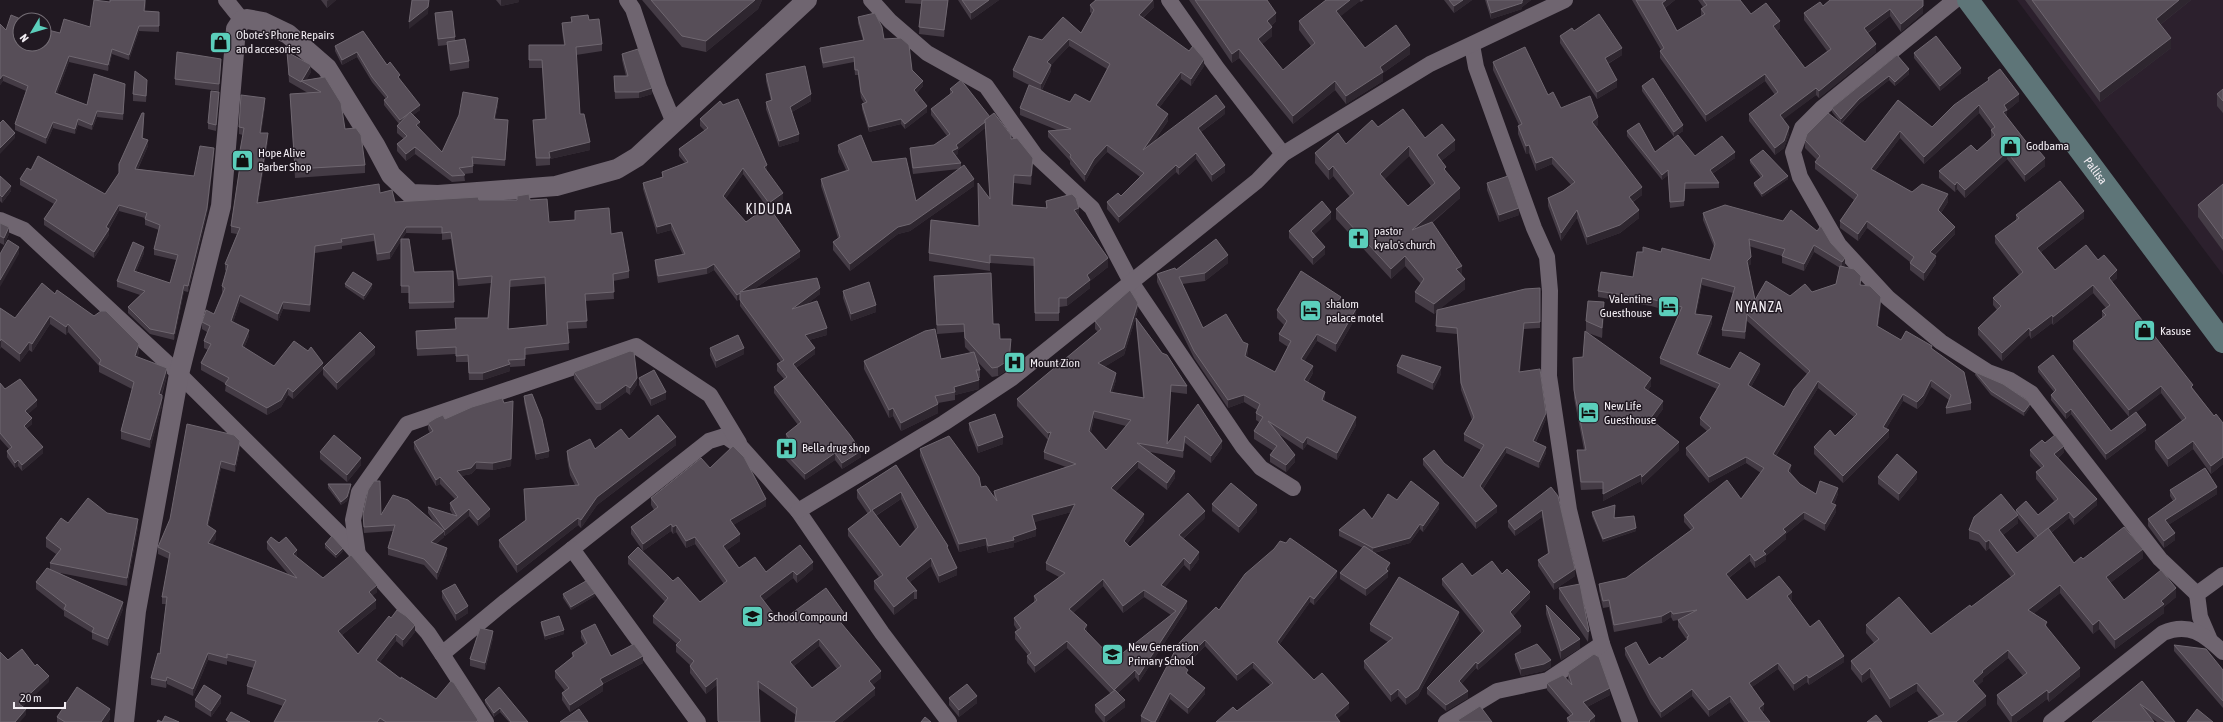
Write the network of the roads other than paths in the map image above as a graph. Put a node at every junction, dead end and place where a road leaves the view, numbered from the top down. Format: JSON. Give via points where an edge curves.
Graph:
{"nodes":[{"id":1,"x":226,"y":0,"type":"edge"},
{"id":2,"x":627,"y":0,"type":"edge"},
{"id":3,"x":807,"y":0,"type":"edge"},
{"id":4,"x":871,"y":0,"type":"edge"},
{"id":5,"x":1168,"y":0,"type":"edge"},
{"id":6,"x":1565,"y":0,"type":"edge"},
{"id":7,"x":1955,"y":0,"type":"edge"},
{"id":8,"x":1968,"y":0,"type":"edge"},
{"id":9,"x":242,"y":20,"type":"junction"},
{"id":10,"x":1472,"y":45,"type":"junction"},
{"id":11,"x":674,"y":123,"type":"junction"},
{"id":12,"x":1283,"y":154,"type":"junction"},
{"id":13,"x":0,"y":220,"type":"edge"},
{"id":14,"x":1131,"y":282,"type":"junction"},
{"id":15,"x":2223,"y":342,"type":"edge"},
{"id":16,"x":179,"y":374,"type":"junction"},
{"id":17,"x":741,"y":447,"type":"junction"},
{"id":18,"x":1294,"y":488,"type":"dead end"},
{"id":19,"x":798,"y":511,"type":"junction"},
{"id":20,"x":572,"y":549,"type":"junction"},
{"id":21,"x":358,"y":555,"type":"junction"},
{"id":22,"x":2223,"y":575,"type":"edge"},
{"id":23,"x":2198,"y":594,"type":"junction"},
{"id":24,"x":2209,"y":638,"type":"junction"},
{"id":25,"x":1602,"y":644,"type":"junction"},
{"id":26,"x":2223,"y":652,"type":"edge"},
{"id":27,"x":442,"y":654,"type":"junction"},
{"id":28,"x":124,"y":722,"type":"edge"},
{"id":29,"x":486,"y":722,"type":"edge"},
{"id":30,"x":698,"y":722,"type":"edge"},
{"id":31,"x":949,"y":722,"type":"edge"},
{"id":32,"x":1446,"y":722,"type":"edge"},
{"id":33,"x":1630,"y":722,"type":"edge"},
{"id":34,"x":2051,"y":722,"type":"edge"}],
"edges":[{"from":1,"to":9,"type":"street"},
{"from":2,"to":11,"type":"street","via":[[633,9]]},
{"from":3,"to":11,"type":"street"},
{"from":4,"to":14,"type":"street","via":[[890,21],[927,53],[986,86],[1035,155],[1092,208]]},
{"from":5,"to":12,"type":"street"},
{"from":6,"to":10,"type":"street"},
{"from":7,"to":23,"type":"street","via":[[1822,108],[1802,128],[1793,152],[1800,177],[1839,245],[1888,298],[1941,342],[1988,372],[2010,380],[2031,393],[2160,560]]},
{"from":8,"to":15,"type":"main road","name":"Pallisa"},
{"from":9,"to":11,"type":"street","via":[[263,22],[288,34],[327,68],[392,175],[412,194],[438,195],[556,186],[597,176],[617,170],[637,157]]},
{"from":9,"to":16,"type":"street","via":[[236,29],[221,206]]},
{"from":10,"to":12,"type":"street","via":[[1430,64]]},
{"from":10,"to":25,"type":"street","via":[[1476,67],[1534,228],[1547,257],[1550,291],[1549,376],[1569,510]]},
{"from":12,"to":14,"type":"street","via":[[1257,181]]},
{"from":13,"to":16,"type":"street","via":[[24,230]]},
{"from":14,"to":18,"type":"street","via":[[1243,447],[1261,468]]},
{"from":14,"to":19,"type":"street","via":[[1012,378],[944,423]]},
{"from":16,"to":21,"type":"street"},
{"from":16,"to":28,"type":"street","via":[[136,611]]},
{"from":17,"to":19,"type":"street"},
{"from":17,"to":20,"type":"street","via":[[725,436],[709,442]]},
{"from":17,"to":21,"type":"street","via":[[710,395],[636,346],[407,424],[359,492],[353,520]]},
{"from":19,"to":31,"type":"street","via":[[882,634]]},
{"from":20,"to":27,"type":"street"},
{"from":20,"to":30,"type":"street"},
{"from":21,"to":27,"type":"street","via":[[428,633]]},
{"from":22,"to":23,"type":"street"},
{"from":23,"to":24,"type":"street","via":[[2200,617]]},
{"from":24,"to":26,"type":"street"},
{"from":24,"to":34,"type":"street","via":[[2188,629],[2176,628],[2163,633]]},
{"from":25,"to":32,"type":"street","via":[[1548,680],[1497,691]]},
{"from":25,"to":33,"type":"street"},
{"from":27,"to":29,"type":"street"}]}
